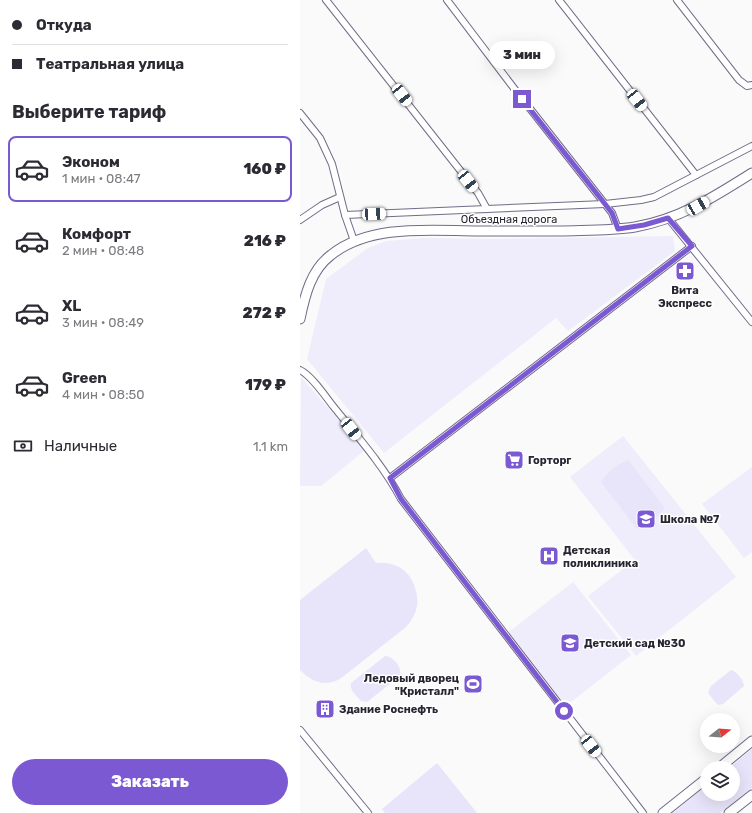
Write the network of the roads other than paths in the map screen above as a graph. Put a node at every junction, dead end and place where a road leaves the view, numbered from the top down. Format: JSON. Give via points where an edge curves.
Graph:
{"nodes":[{"id":1,"x":326,"y":0,"type":"edge"},
{"id":2,"x":447,"y":0,"type":"edge"},
{"id":3,"x":559,"y":0,"type":"edge"},
{"id":4,"x":677,"y":0,"type":"edge"},
{"id":5,"x":749,"y":85,"type":"edge"},
{"id":6,"x":752,"y":92,"type":"edge"},
{"id":7,"x":300,"y":113,"type":"edge"},
{"id":8,"x":752,"y":146,"type":"edge"},
{"id":9,"x":752,"y":173,"type":"edge"},
{"id":10,"x":696,"y":175,"type":"junction"},
{"id":11,"x":340,"y":197,"type":"junction"},
{"id":12,"x":605,"y":204,"type":"junction"},
{"id":13,"x":487,"y":209,"type":"junction"},
{"id":14,"x":345,"y":215,"type":"junction"},
{"id":15,"x":668,"y":218,"type":"junction"},
{"id":16,"x":300,"y":220,"type":"edge"},
{"id":17,"x":618,"y":229,"type":"junction"},
{"id":18,"x":354,"y":241,"type":"junction"},
{"id":19,"x":692,"y":246,"type":"junction"},
{"id":20,"x":300,"y":318,"type":"edge"},
{"id":21,"x":752,"y":322,"type":"edge"},
{"id":22,"x":300,"y":370,"type":"edge"},
{"id":23,"x":390,"y":478,"type":"junction"},
{"id":24,"x":300,"y":730,"type":"edge"},
{"id":25,"x":752,"y":742,"type":"edge"},
{"id":26,"x":728,"y":761,"type":"edge"},
{"id":27,"x":700,"y":784,"type":"edge"},
{"id":28,"x":752,"y":795,"type":"edge"},
{"id":29,"x":368,"y":813,"type":"edge"},
{"id":30,"x":643,"y":813,"type":"edge"},
{"id":31,"x":663,"y":813,"type":"edge"},
{"id":32,"x":729,"y":813,"type":"edge"}],
"edges":[{"from":1,"to":13,"type":"street","via":[[473,187]]},
{"from":2,"to":12,"type":"street"},
{"from":3,"to":10,"type":"street"},
{"from":4,"to":5,"type":"street","via":[[739,80]]},
{"from":5,"to":6,"type":"street"},
{"from":7,"to":11,"type":"street","via":[[323,144],[332,164]]},
{"from":8,"to":10,"type":"street"},
{"from":9,"to":15,"type":"main road","name":"Объездная дорога","via":[[698,206]]},
{"from":10,"to":12,"type":"street","via":[[654,197]]},
{"from":11,"to":14,"type":"street"},
{"from":11,"to":16,"type":"street","via":[[322,205]]},
{"from":12,"to":13,"type":"street"},
{"from":12,"to":17,"type":"street","via":[[612,213]]},
{"from":13,"to":14,"type":"street"},
{"from":14,"to":18,"type":"street"},
{"from":15,"to":17,"type":"main road","name":"Объездная дорога"},
{"from":15,"to":19,"type":"street"},
{"from":17,"to":18,"type":"main road","name":"Объездная дорога","via":[[423,230],[384,233]]},
{"from":18,"to":20,"type":"main road","name":"Объездная дорога","via":[[330,255],[317,270],[307,290]]},
{"from":19,"to":21,"type":"street"},
{"from":19,"to":23,"type":"street"},
{"from":22,"to":23,"type":"street","via":[[323,393]]},
{"from":23,"to":30,"type":"street","via":[[409,510]]},
{"from":24,"to":29,"type":"street"},
{"from":25,"to":26,"type":"main road"},
{"from":27,"to":31,"type":"main road"},
{"from":28,"to":32,"type":"main road"}]}
